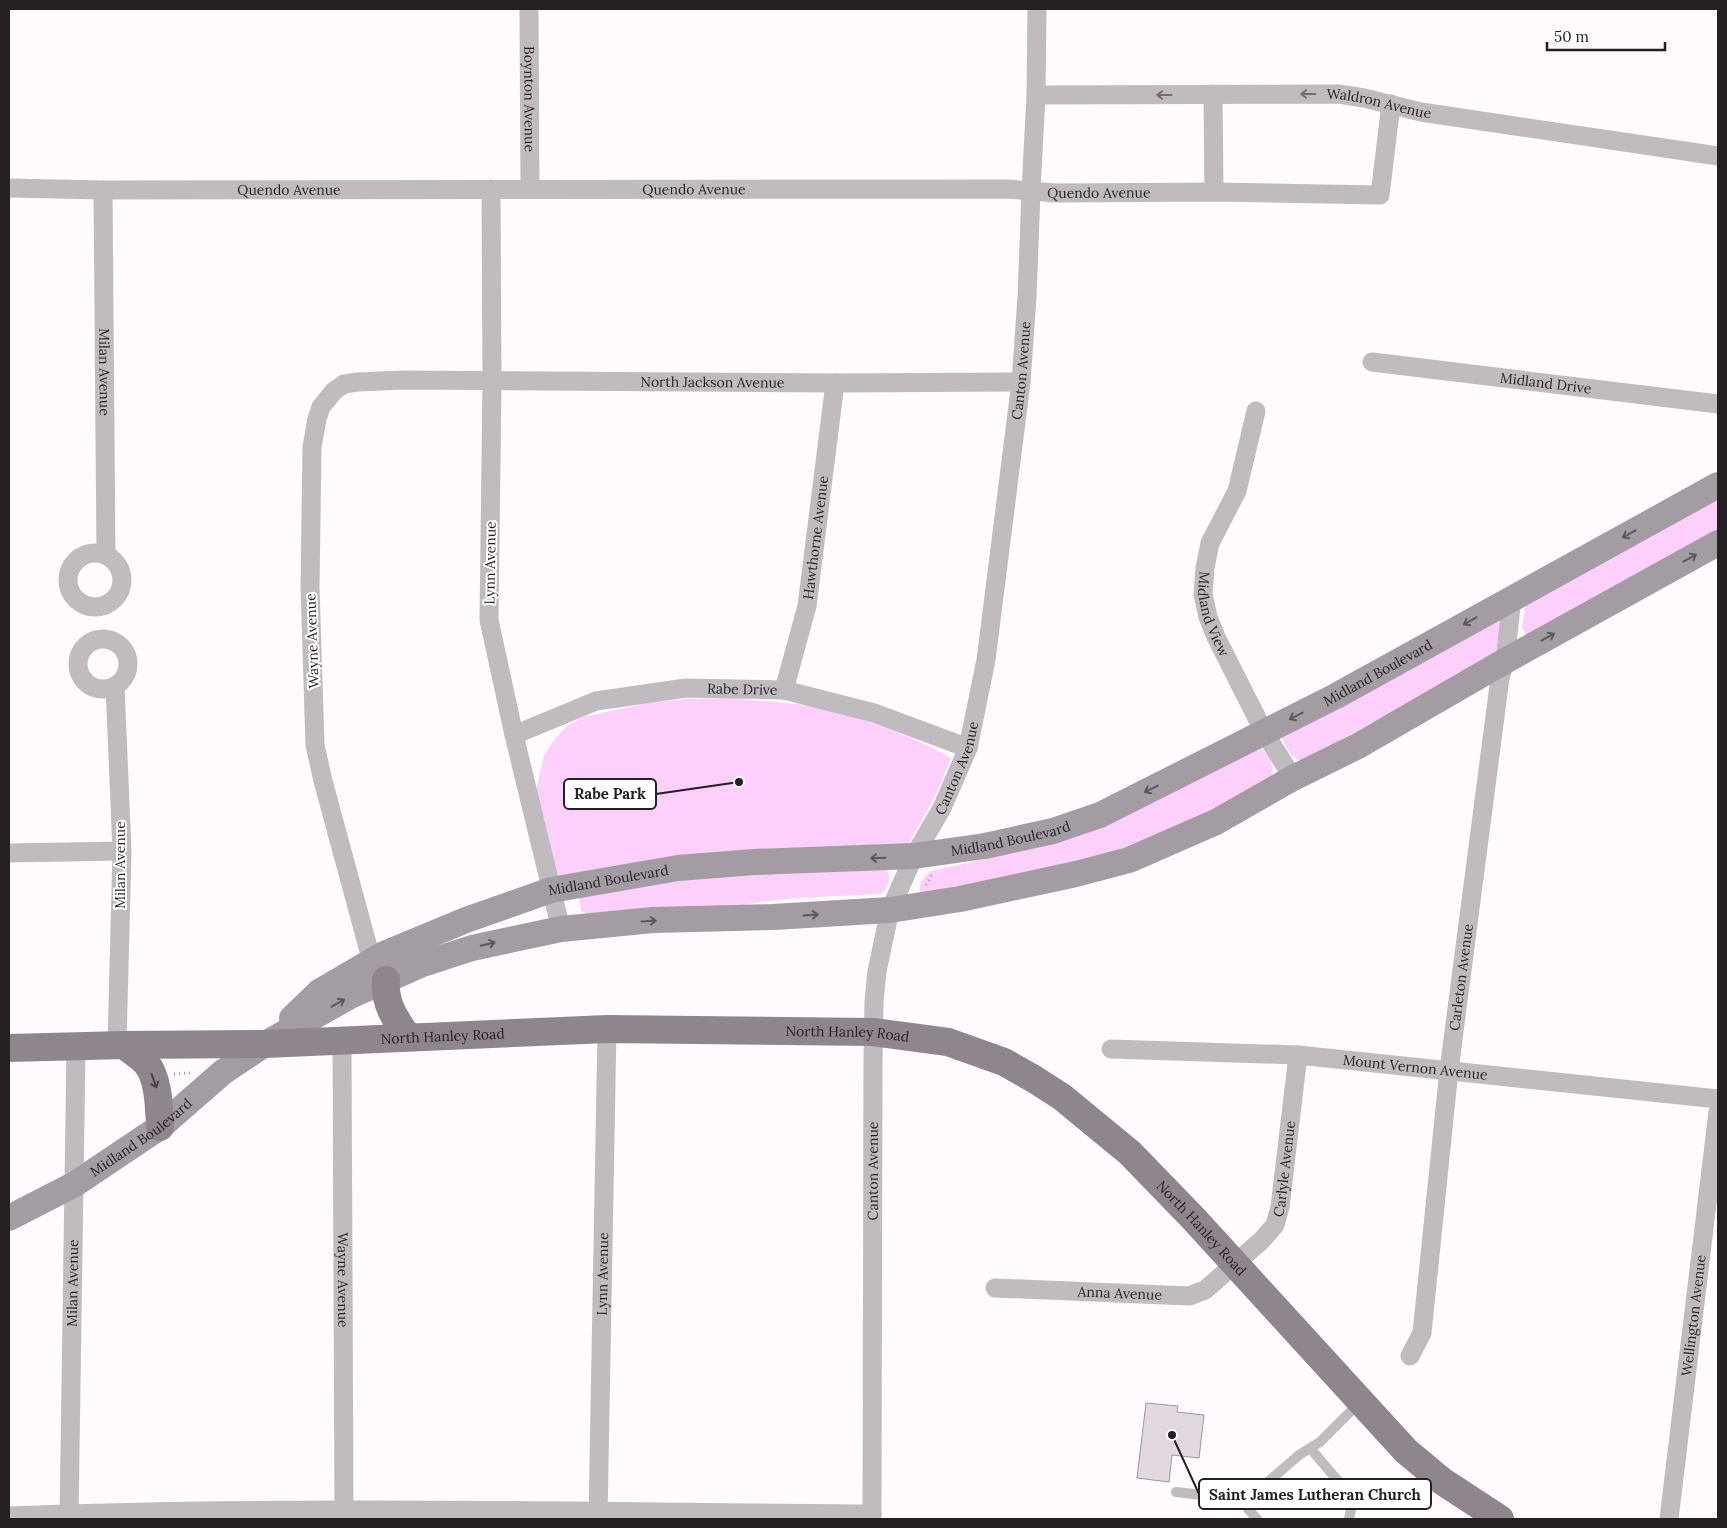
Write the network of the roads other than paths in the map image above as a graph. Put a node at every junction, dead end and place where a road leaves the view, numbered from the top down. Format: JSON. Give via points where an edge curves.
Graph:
{"nodes":[{"id":1,"x":529,"y":9,"type":"edge"},
{"id":2,"x":1037,"y":9,"type":"edge"},
{"id":3,"x":1213,"y":94,"type":"junction"},
{"id":4,"x":1036,"y":95,"type":"junction"},
{"id":5,"x":1391,"y":104,"type":"junction"},
{"id":6,"x":1718,"y":156,"type":"edge"},
{"id":7,"x":9,"y":188,"type":"edge"},
{"id":8,"x":491,"y":189,"type":"junction"},
{"id":9,"x":530,"y":189,"type":"junction"},
{"id":10,"x":103,"y":190,"type":"junction"},
{"id":11,"x":1031,"y":191,"type":"junction"},
{"id":12,"x":1214,"y":192,"type":"junction"},
{"id":13,"x":1372,"y":362,"type":"dead end"},
{"id":14,"x":403,"y":380,"type":"joint"},
{"id":15,"x":492,"y":381,"type":"junction"},
{"id":16,"x":1021,"y":382,"type":"junction"},
{"id":17,"x":835,"y":383,"type":"junction"},
{"id":18,"x":1718,"y":404,"type":"edge"},
{"id":19,"x":1256,"y":410,"type":"dead end"},
{"id":20,"x":1718,"y":485,"type":"edge"},
{"id":21,"x":1718,"y":543,"type":"edge"},
{"id":22,"x":106,"y":555,"type":"dead end"},
{"id":23,"x":1512,"y":598,"type":"junction"},
{"id":24,"x":1506,"y":661,"type":"junction"},
{"id":25,"x":115,"y":686,"type":"dead end"},
{"id":26,"x":784,"y":690,"type":"junction"},
{"id":27,"x":1264,"y":732,"type":"junction"},
{"id":28,"x":514,"y":735,"type":"junction"},
{"id":29,"x":968,"y":748,"type":"junction"},
{"id":30,"x":1293,"y":778,"type":"junction"},
{"id":31,"x":122,"y":851,"type":"junction"},
{"id":32,"x":9,"y":853,"type":"edge"},
{"id":33,"x":914,"y":856,"type":"junction"},
{"id":34,"x":551,"y":890,"type":"junction"},
{"id":35,"x":890,"y":910,"type":"junction"},
{"id":36,"x":562,"y":929,"type":"junction"},
{"id":37,"x":379,"y":971,"type":"junction"},
{"id":38,"x":607,"y":1030,"type":"junction"},
{"id":39,"x":873,"y":1032,"type":"junction"},
{"id":40,"x":408,"y":1038,"type":"junction"},
{"id":41,"x":342,"y":1040,"type":"junction"},
{"id":42,"x":265,"y":1044,"type":"junction"},
{"id":43,"x":121,"y":1045,"type":"junction"},
{"id":44,"x":9,"y":1048,"type":"edge"},
{"id":45,"x":76,"y":1048,"type":"junction"},
{"id":46,"x":1111,"y":1048,"type":"dead end"},
{"id":47,"x":1298,"y":1055,"type":"junction"},
{"id":48,"x":1449,"y":1070,"type":"junction"},
{"id":49,"x":1718,"y":1098,"type":"edge"},
{"id":50,"x":1718,"y":1112,"type":"edge"},
{"id":51,"x":160,"y":1127,"type":"junction"},
{"id":52,"x":75,"y":1184,"type":"junction"},
{"id":53,"x":9,"y":1218,"type":"edge"},
{"id":54,"x":1235,"y":1266,"type":"junction"},
{"id":55,"x":995,"y":1288,"type":"dead end"},
{"id":56,"x":1410,"y":1356,"type":"dead end"},
{"id":57,"x":1360,"y":1402,"type":"junction"},
{"id":58,"x":1310,"y":1448,"type":"junction"},
{"id":59,"x":1176,"y":1492,"type":"dead end"},
{"id":60,"x":1247,"y":1500,"type":"junction"},
{"id":61,"x":344,"y":1515,"type":"edge"},
{"id":62,"x":9,"y":1516,"type":"edge"},
{"id":63,"x":69,"y":1516,"type":"edge"},
{"id":64,"x":598,"y":1516,"type":"edge"},
{"id":65,"x":872,"y":1517,"type":"edge"},
{"id":66,"x":1495,"y":1518,"type":"edge"},
{"id":67,"x":1257,"y":1519,"type":"edge"},
{"id":68,"x":1349,"y":1519,"type":"edge"},
{"id":69,"x":1669,"y":1519,"type":"edge"}],
"edges":[{"from":1,"to":9,"type":"street","name":"Boynton Avenue"},
{"from":2,"to":4,"type":"street","name":"Canton Avenue"},
{"from":3,"to":4,"type":"street","name":"Waldron Avenue","one_way":true},
{"from":5,"to":3,"type":"street","name":"Waldron Avenue","one_way":true,"via":[[1339,94]]},
{"from":3,"to":12,"type":"street"},
{"from":4,"to":11,"type":"street","name":"Canton Avenue"},
{"from":5,"to":6,"type":"street","name":"Waldron Avenue","via":[[1421,112]]},
{"from":5,"to":12,"type":"street","name":"Quendo Avenue","via":[[1380,195]]},
{"from":7,"to":10,"type":"street","name":"Quendo Avenue"},
{"from":8,"to":9,"type":"street","name":"Quendo Avenue"},
{"from":8,"to":10,"type":"street","name":"Quendo Avenue"},
{"from":8,"to":15,"type":"street","name":"Lynn Avenue"},
{"from":9,"to":11,"type":"street","name":"Quendo Avenue"},
{"from":10,"to":22,"type":"street","name":"Milan Avenue"},
{"from":11,"to":12,"type":"street","name":"Quendo Avenue"},
{"from":11,"to":16,"type":"street","name":"Canton Avenue"},
{"from":13,"to":18,"type":"street","name":"Midland Drive"},
{"from":14,"to":15,"type":"street","name":"North Jackson Avenue"},
{"from":14,"to":37,"type":"street","name":"Wayne Avenue","via":[[344,384],[321,407],[312,447],[310,587],[315,745]]},
{"from":15,"to":17,"type":"street","name":"North Jackson Avenue"},
{"from":15,"to":28,"type":"street","name":"Lynn Avenue","via":[[489,620]]},
{"from":16,"to":17,"type":"street","name":"North Jackson Avenue"},
{"from":16,"to":29,"type":"street","name":"Canton Avenue","via":[[986,660]]},
{"from":17,"to":26,"type":"street","name":"Hawthorne Avenue","via":[[807,606]]},
{"from":19,"to":27,"type":"street","name":"Midland View","via":[[1238,491],[1210,543],[1204,594],[1216,637]]},
{"from":20,"to":23,"type":"main road","name":"Midland Boulevard","one_way":true},
{"from":24,"to":21,"type":"main road","name":"Midland Boulevard","one_way":true},
{"from":23,"to":24,"type":"street","name":"Carleton Avenue"},
{"from":23,"to":27,"type":"main road","name":"Midland Boulevard","one_way":true,"via":[[1336,696]]},
{"from":24,"to":30,"type":"main road","name":"Midland Boulevard","via":[[1358,746]]},
{"from":24,"to":48,"type":"street","name":"Carleton Avenue","via":[[1500,678]]},
{"from":25,"to":31,"type":"street","name":"Milan Avenue"},
{"from":26,"to":28,"type":"street","name":"Rabe Drive","via":[[686,688],[596,701]]},
{"from":26,"to":29,"type":"street","name":"Rabe Drive","via":[[874,713]]},
{"from":27,"to":30,"type":"street","name":"Midland View"},
{"from":27,"to":33,"type":"main road","name":"Midland Boulevard","one_way":true,"via":[[1090,818],[1053,832]]},
{"from":28,"to":34,"type":"street","name":"Lynn Avenue"},
{"from":29,"to":33,"type":"street","name":"Canton Avenue","via":[[942,808]]},
{"from":30,"to":35,"type":"main road","name":"Midland Boulevard","via":[[1216,822],[1129,860],[960,899]]},
{"from":31,"to":32,"type":"street"},
{"from":31,"to":43,"type":"street","name":"Milan Avenue"},
{"from":33,"to":34,"type":"main road","name":"Midland Boulevard","one_way":true,"via":[[678,868]]},
{"from":33,"to":35,"type":"street","name":"Canton Avenue"},
{"from":34,"to":36,"type":"street","name":"Lynn Avenue"},
{"from":34,"to":37,"type":"main road","name":"Midland Boulevard","via":[[384,954]]},
{"from":36,"to":35,"type":"main road","name":"Midland Boulevard","one_way":true,"via":[[653,920]]},
{"from":35,"to":39,"type":"street","name":"Canton Avenue","via":[[877,971]]},
{"from":37,"to":36,"type":"main road","name":"Midland Boulevard","one_way":true,"via":[[420,965],[472,948]]},
{"from":37,"to":40,"type":"main road","via":[[389,1008]]},
{"from":37,"to":42,"type":"main road","name":"Midland Boulevard","via":[[352,995]]},
{"from":38,"to":39,"type":"main road","name":"North Hanley Road"},
{"from":38,"to":40,"type":"main road","name":"North Hanley Road"},
{"from":38,"to":64,"type":"street","name":"Lynn Avenue"},
{"from":39,"to":54,"type":"main road","name":"North Hanley Road","via":[[948,1042],[1004,1062],[1062,1097],[1130,1153]]},
{"from":39,"to":65,"type":"street","name":"Canton Avenue"},
{"from":40,"to":41,"type":"main road","name":"North Hanley Road"},
{"from":41,"to":42,"type":"main road","name":"North Hanley Road"},
{"from":41,"to":61,"type":"street","name":"Wayne Avenue"},
{"from":42,"to":43,"type":"main road","name":"North Hanley Road"},
{"from":42,"to":51,"type":"main road","name":"Midland Boulevard","via":[[224,1072]]},
{"from":43,"to":45,"type":"main road","name":"North Hanley Road"},
{"from":43,"to":51,"type":"main road","one_way":true,"via":[[147,1064],[152,1074],[159,1100]]},
{"from":44,"to":45,"type":"main road","name":"North Hanley Road"},
{"from":45,"to":52,"type":"street","name":"Milan Avenue"},
{"from":46,"to":47,"type":"street","name":"Mount Vernon Avenue"},
{"from":47,"to":48,"type":"street","name":"Mount Vernon Avenue"},
{"from":47,"to":54,"type":"street","name":"Carlyle Avenue","via":[[1275,1226]]},
{"from":48,"to":49,"type":"street","name":"Mount Vernon Avenue"},
{"from":48,"to":56,"type":"street","name":"Carleton Avenue","via":[[1422,1332]]},
{"from":50,"to":69,"type":"street","name":"Wellington Avenue"},
{"from":51,"to":52,"type":"main road","name":"Midland Boulevard"},
{"from":52,"to":53,"type":"main road","name":"Midland Boulevard"},
{"from":52,"to":63,"type":"street","name":"Milan Avenue"},
{"from":54,"to":55,"type":"street","name":"Anna Avenue","via":[[1205,1290],[1189,1296]]},
{"from":54,"to":57,"type":"main road","name":"North Hanley Road"},
{"from":57,"to":58,"type":"lane"},
{"from":57,"to":66,"type":"main road","name":"North Hanley Road","via":[[1406,1451]]},
{"from":58,"to":60,"type":"lane"},
{"from":58,"to":68,"type":"lane","via":[[1350,1495]]},
{"from":59,"to":60,"type":"lane"},
{"from":60,"to":67,"type":"lane","via":[[1248,1509]]},
{"from":61,"to":63,"type":"street"},
{"from":61,"to":64,"type":"street"},
{"from":62,"to":63,"type":"street"},
{"from":64,"to":65,"type":"street"}]}
